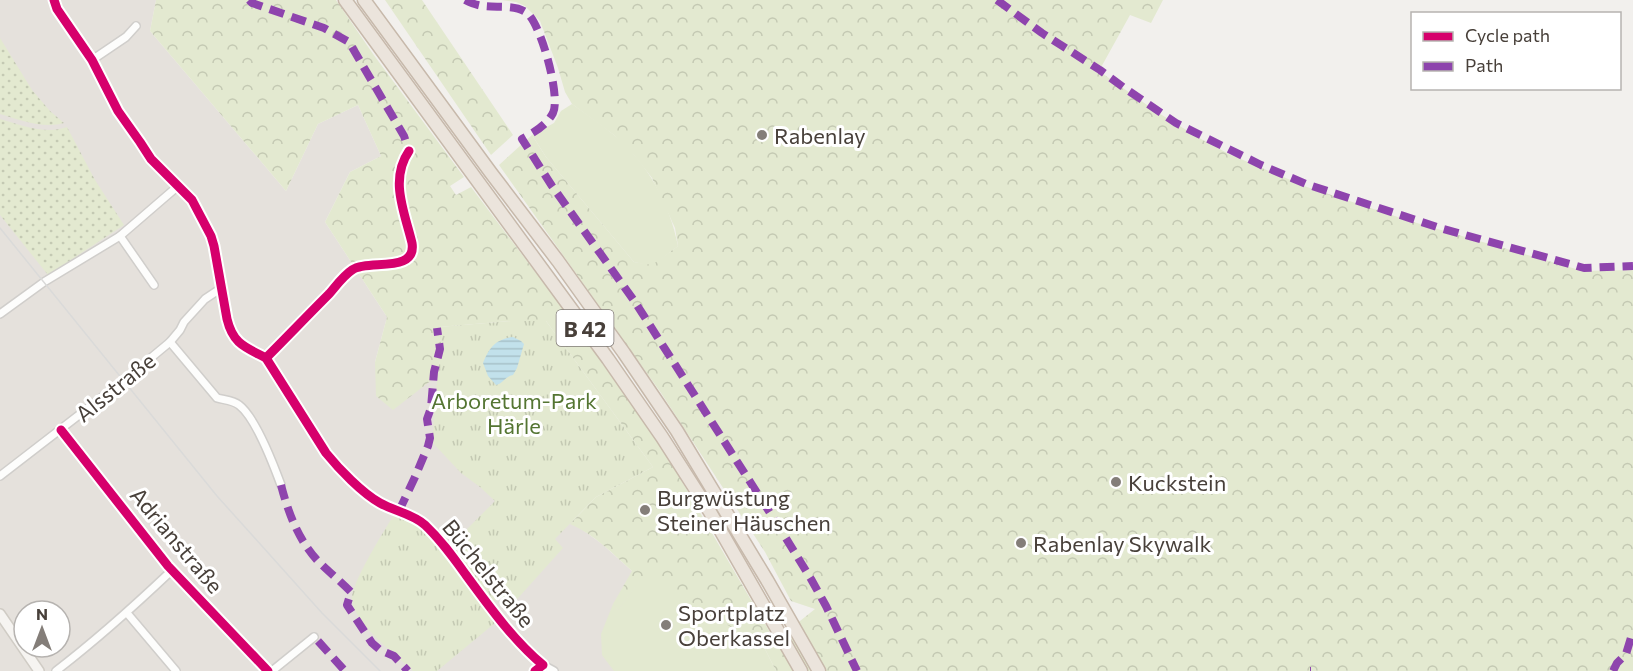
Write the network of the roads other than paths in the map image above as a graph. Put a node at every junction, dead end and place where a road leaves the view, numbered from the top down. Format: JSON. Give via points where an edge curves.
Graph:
{"nodes":[{"id":1,"x":54,"y":0,"type":"edge"},
{"id":2,"x":345,"y":0,"type":"edge"},
{"id":3,"x":364,"y":0,"type":"edge"},
{"id":4,"x":136,"y":26,"type":"dead end"},
{"id":5,"x":92,"y":60,"type":"junction"},
{"id":6,"x":409,"y":151,"type":"dead end"},
{"id":7,"x":178,"y":186,"type":"junction"},
{"id":8,"x":120,"y":236,"type":"junction"},
{"id":9,"x":154,"y":285,"type":"dead end"},
{"id":10,"x":220,"y":289,"type":"junction"},
{"id":11,"x":0,"y":314,"type":"edge"},
{"id":12,"x":170,"y":342,"type":"junction"},
{"id":13,"x":266,"y":358,"type":"junction"},
{"id":14,"x":61,"y":430,"type":"junction"},
{"id":15,"x":0,"y":476,"type":"edge"},
{"id":16,"x":281,"y":485,"type":"dead end"},
{"id":17,"x":174,"y":571,"type":"junction"},
{"id":18,"x":126,"y":613,"type":"junction"},
{"id":19,"x":0,"y":614,"type":"edge"},
{"id":20,"x":314,"y":637,"type":"dead end"},
{"id":21,"x":543,"y":665,"type":"junction"},
{"id":22,"x":39,"y":671,"type":"edge"},
{"id":23,"x":56,"y":671,"type":"edge"},
{"id":24,"x":176,"y":671,"type":"edge"},
{"id":25,"x":270,"y":671,"type":"edge"},
{"id":26,"x":535,"y":671,"type":"edge"},
{"id":27,"x":554,"y":671,"type":"edge"},
{"id":28,"x":801,"y":671,"type":"edge"},
{"id":29,"x":819,"y":671,"type":"edge"}],
"edges":[{"from":1,"to":5,"type":"street","name":"Büchelstraße"},
{"from":2,"to":28,"type":"highway","number":"B 42","via":[[662,437]]},
{"from":3,"to":29,"type":"highway","number":"B 42","via":[[644,382]]},
{"from":4,"to":5,"type":"street"},
{"from":5,"to":7,"type":"street","name":"Büchelstraße","via":[[118,111],[152,159]]},
{"from":6,"to":13,"type":"street","via":[[398,190],[412,243],[411,256],[390,264],[353,268]]},
{"from":7,"to":8,"type":"street"},
{"from":7,"to":10,"type":"street","name":"Büchelstraße","via":[[192,200],[211,236]]},
{"from":8,"to":9,"type":"street"},
{"from":8,"to":11,"type":"street"},
{"from":10,"to":12,"type":"street","name":"Alsstraße","via":[[205,299]]},
{"from":10,"to":13,"type":"street","name":"Büchelstraße","via":[[236,340]]},
{"from":12,"to":14,"type":"street","name":"Alsstraße"},
{"from":12,"to":16,"type":"street","via":[[217,398],[242,406]]},
{"from":13,"to":21,"type":"street","name":"Büchelstraße","via":[[338,467],[378,502],[423,523]]},
{"from":14,"to":15,"type":"street","name":"Alsstraße"},
{"from":14,"to":17,"type":"street","name":"Adrianstraße"},
{"from":17,"to":18,"type":"street"},
{"from":17,"to":25,"type":"street","name":"Adrianstraße"},
{"from":18,"to":23,"type":"street"},
{"from":18,"to":24,"type":"street"},
{"from":19,"to":22,"type":"main road"},
{"from":20,"to":25,"type":"street"},
{"from":21,"to":26,"type":"street"},
{"from":21,"to":27,"type":"street","name":"Büchelstraße"}]}
